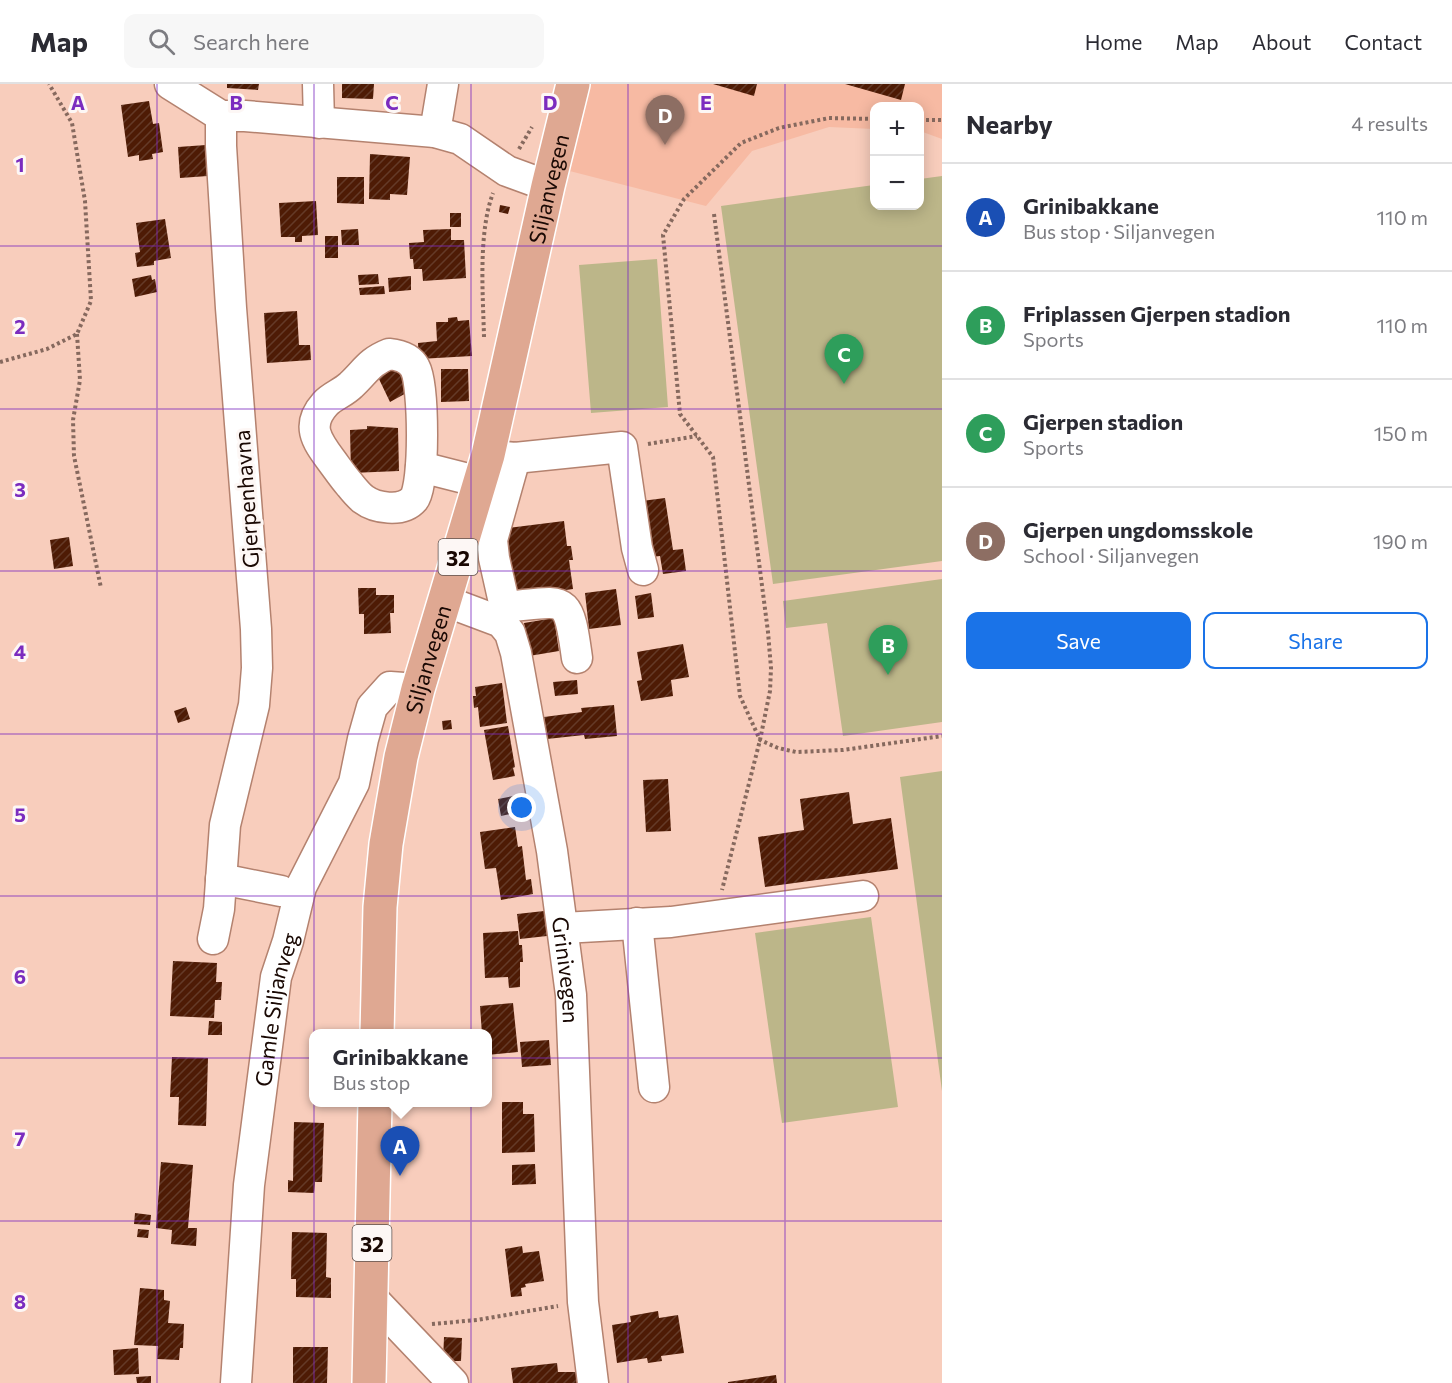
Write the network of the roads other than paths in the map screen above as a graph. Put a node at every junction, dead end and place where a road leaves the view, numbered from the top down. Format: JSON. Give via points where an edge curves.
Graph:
{"nodes":[{"id":1,"x":170,"y":84,"type":"edge"},
{"id":2,"x":318,"y":84,"type":"edge"},
{"id":3,"x":443,"y":84,"type":"edge"},
{"id":4,"x":573,"y":84,"type":"edge"},
{"id":5,"x":221,"y":116,"type":"junction"},
{"id":6,"x":319,"y":123,"type":"junction"},
{"id":7,"x":435,"y":132,"type":"junction"},
{"id":8,"x":548,"y":186,"type":"junction"},
{"id":9,"x":494,"y":465,"type":"junction"},
{"id":10,"x":421,"y":467,"type":"junction"},
{"id":11,"x":643,"y":570,"type":"dead end"},
{"id":12,"x":445,"y":601,"type":"junction"},
{"id":13,"x":503,"y":614,"type":"junction"},
{"id":14,"x":577,"y":658,"type":"dead end"},
{"id":15,"x":418,"y":689,"type":"junction"},
{"id":16,"x":221,"y":879,"type":"junction"},
{"id":17,"x":281,"y":891,"type":"dead end"},
{"id":18,"x":863,"y":896,"type":"dead end"},
{"id":19,"x":637,"y":924,"type":"junction"},
{"id":20,"x":563,"y":928,"type":"junction"},
{"id":21,"x":213,"y":939,"type":"dead end"},
{"id":22,"x":377,"y":1029,"type":"edge"},
{"id":23,"x":654,"y":1087,"type":"dead end"},
{"id":24,"x":375,"y":1107,"type":"edge"},
{"id":25,"x":371,"y":1297,"type":"junction"},
{"id":26,"x":236,"y":1383,"type":"edge"},
{"id":27,"x":369,"y":1383,"type":"edge"},
{"id":28,"x":453,"y":1383,"type":"edge"},
{"id":29,"x":593,"y":1383,"type":"edge"}],
"edges":[{"from":1,"to":5,"type":"street"},
{"from":2,"to":6,"type":"street"},
{"from":3,"to":7,"type":"street"},
{"from":4,"to":8,"type":"main road","name":"Siljanvegen","number":"32"},
{"from":5,"to":6,"type":"street"},
{"from":5,"to":16,"type":"street","name":"Gjerpenhavna","via":[[257,668],[254,705],[225,825]]},
{"from":6,"to":7,"type":"street"},
{"from":7,"to":8,"type":"street","via":[[460,138],[507,171]]},
{"from":8,"to":9,"type":"main road","name":"Siljanvegen","number":"32"},
{"from":9,"to":10,"type":"street"},
{"from":9,"to":11,"type":"street","via":[[622,447]]},
{"from":9,"to":12,"type":"main road","name":"Siljanvegen","number":"32"},
{"from":9,"to":13,"type":"street","name":"Grinivegen","via":[[492,540]]},
{"from":10,"to":10,"type":"street","via":[[414,499],[390,508],[375,505],[362,498],[317,440],[316,415],[327,402],[350,387],[374,360],[389,354],[403,356],[415,368],[422,401]]},
{"from":12,"to":13,"type":"street"},
{"from":12,"to":15,"type":"main road","name":"Siljanvegen","number":"32"},
{"from":13,"to":14,"type":"street","via":[[556,602],[572,618]]},
{"from":13,"to":20,"type":"street","name":"Grinivegen","via":[[516,653]]},
{"from":15,"to":22,"type":"main road","name":"Siljanvegen","number":"32","via":[[386,844]]},
{"from":15,"to":26,"type":"street","name":"Gamle Siljanveg","via":[[390,687],[372,708],[354,783],[301,887],[276,977],[249,1185]]},
{"from":16,"to":17,"type":"street"},
{"from":16,"to":21,"type":"street","name":"Gjerpenhavna"},
{"from":18,"to":19,"type":"street"},
{"from":19,"to":20,"type":"street"},
{"from":19,"to":23,"type":"street"},
{"from":20,"to":29,"type":"street","name":"Grinivegen","via":[[571,995],[583,1302]]},
{"from":24,"to":25,"type":"main road","number":"32"},
{"from":25,"to":27,"type":"main road","number":"32"},
{"from":25,"to":28,"type":"street"}]}
